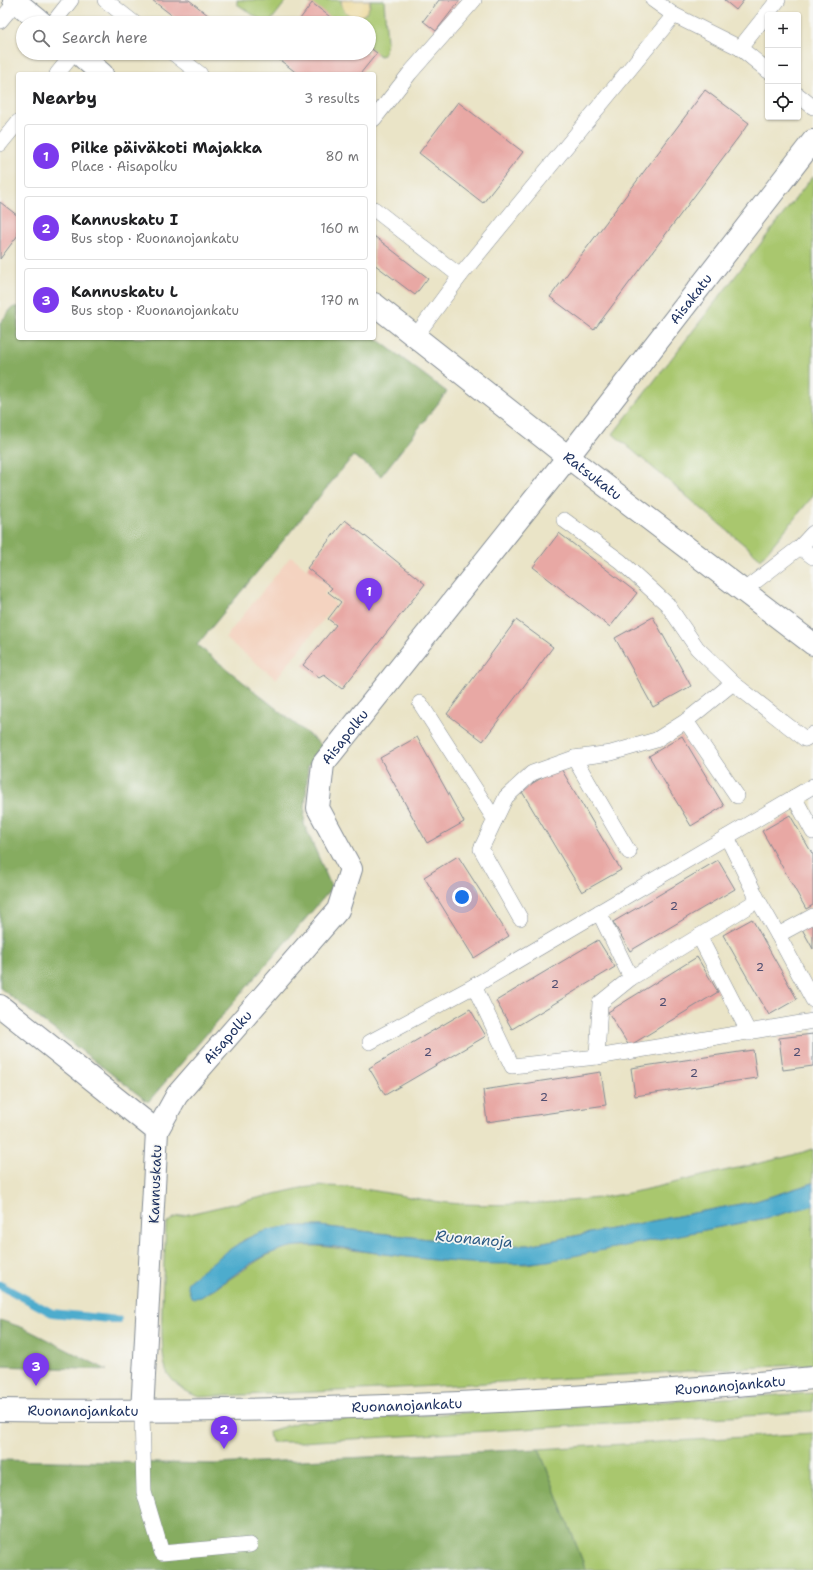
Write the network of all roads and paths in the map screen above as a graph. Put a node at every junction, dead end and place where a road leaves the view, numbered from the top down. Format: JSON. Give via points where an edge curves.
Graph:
{"nodes":[{"id":1,"x":71,"y":0,"type":"edge"},
{"id":2,"x":105,"y":0,"type":"edge"},
{"id":3,"x":474,"y":0,"type":"edge"},
{"id":4,"x":653,"y":0,"type":"edge"},
{"id":5,"x":778,"y":0,"type":"edge"},
{"id":6,"x":15,"y":1,"type":"edge"},
{"id":7,"x":674,"y":15,"type":"junction"},
{"id":8,"x":33,"y":16,"type":"edge"},
{"id":9,"x":58,"y":16,"type":"edge"},
{"id":10,"x":125,"y":16,"type":"edge"},
{"id":11,"x":0,"y":21,"type":"edge"},
{"id":12,"x":740,"y":48,"type":"junction"},
{"id":13,"x":68,"y":60,"type":"edge"},
{"id":14,"x":86,"y":60,"type":"edge"},
{"id":15,"x":182,"y":60,"type":"edge"},
{"id":16,"x":765,"y":69,"type":"edge"},
{"id":17,"x":59,"y":72,"type":"edge"},
{"id":18,"x":100,"y":72,"type":"edge"},
{"id":19,"x":197,"y":72,"type":"edge"},
{"id":20,"x":801,"y":97,"type":"edge"},
{"id":21,"x":813,"y":107,"type":"edge"},
{"id":22,"x":376,"y":116,"type":"edge"},
{"id":23,"x":16,"y":124,"type":"edge"},
{"id":24,"x":813,"y":141,"type":"edge"},
{"id":25,"x":0,"y":144,"type":"edge"},
{"id":26,"x":376,"y":211,"type":"edge"},
{"id":27,"x":460,"y":276,"type":"junction"},
{"id":28,"x":376,"y":306,"type":"edge"},
{"id":29,"x":415,"y":337,"type":"junction"},
{"id":30,"x":568,"y":457,"type":"junction"},
{"id":31,"x":564,"y":520,"type":"dead end"},
{"id":32,"x":813,"y":533,"type":"edge"},
{"id":33,"x":800,"y":547,"type":"junction"},
{"id":34,"x":813,"y":557,"type":"edge"},
{"id":35,"x":743,"y":591,"type":"junction"},
{"id":36,"x":813,"y":644,"type":"edge"},
{"id":37,"x":733,"y":682,"type":"junction"},
{"id":38,"x":420,"y":703,"type":"dead end"},
{"id":39,"x":686,"y":721,"type":"junction"},
{"id":40,"x":813,"y":734,"type":"edge"},
{"id":41,"x":574,"y":758,"type":"junction"},
{"id":42,"x":813,"y":786,"type":"edge"},
{"id":43,"x":737,"y":796,"type":"dead end"},
{"id":44,"x":794,"y":797,"type":"junction"},
{"id":45,"x":494,"y":820,"type":"junction"},
{"id":46,"x":813,"y":832,"type":"edge"},
{"id":47,"x":727,"y":837,"type":"junction"},
{"id":48,"x":628,"y":852,"type":"dead end"},
{"id":49,"x":758,"y":900,"type":"junction"},
{"id":50,"x":599,"y":912,"type":"junction"},
{"id":51,"x":813,"y":916,"type":"edge"},
{"id":52,"x":520,"y":918,"type":"dead end"},
{"id":53,"x":778,"y":935,"type":"junction"},
{"id":54,"x":699,"y":936,"type":"junction"},
{"id":55,"x":631,"y":978,"type":"junction"},
{"id":56,"x":474,"y":986,"type":"junction"},
{"id":57,"x":813,"y":1000,"type":"edge"},
{"id":58,"x":0,"y":1006,"type":"edge"},
{"id":59,"x":813,"y":1021,"type":"edge"},
{"id":60,"x":749,"y":1033,"type":"junction"},
{"id":61,"x":370,"y":1042,"type":"dead end"},
{"id":62,"x":597,"y":1057,"type":"junction"},
{"id":63,"x":157,"y":1131,"type":"junction"},
{"id":64,"x":813,"y":1378,"type":"edge"},
{"id":65,"x":0,"y":1410,"type":"edge"},
{"id":66,"x":142,"y":1412,"type":"junction"},
{"id":67,"x":250,"y":1545,"type":"dead end"}],
"edges":[{"from":1,"to":9,"type":"lane"},
{"from":2,"to":10,"type":"lane"},
{"from":3,"to":22,"type":"lane"},
{"from":4,"to":7,"type":"lane"},
{"from":5,"to":12,"type":"lane"},
{"from":6,"to":8,"type":"street"},
{"from":6,"to":11,"type":"lane"},
{"from":7,"to":12,"type":"lane"},
{"from":7,"to":27,"type":"lane"},
{"from":12,"to":16,"type":"lane"},
{"from":13,"to":17,"type":"lane"},
{"from":14,"to":18,"type":"street"},
{"from":15,"to":19,"type":"lane"},
{"from":20,"to":21,"type":"lane"},
{"from":23,"to":25,"type":"lane"},
{"from":24,"to":30,"type":"street","name":"Aisakatu"},
{"from":26,"to":27,"type":"lane"},
{"from":27,"to":29,"type":"lane"},
{"from":28,"to":29,"type":"street","name":"Ratsukatu"},
{"from":29,"to":30,"type":"street","name":"Ratsukatu"},
{"from":30,"to":35,"type":"street","name":"Ratsukatu"},
{"from":30,"to":63,"type":"street","name":"Aisapolku","via":[[323,764],[318,808],[351,869],[338,910],[177,1095]]},
{"from":31,"to":37,"type":"lane","via":[[620,561],[667,604],[698,648]]},
{"from":32,"to":33,"type":"lane"},
{"from":33,"to":34,"type":"lane"},
{"from":33,"to":35,"type":"lane"},
{"from":35,"to":36,"type":"street","name":"Ratsukatu"},
{"from":37,"to":39,"type":"lane"},
{"from":37,"to":40,"type":"lane","via":[[805,739]]},
{"from":38,"to":45,"type":"lane"},
{"from":39,"to":41,"type":"lane","via":[[656,740],[611,753]]},
{"from":39,"to":43,"type":"lane"},
{"from":41,"to":45,"type":"lane","via":[[532,773],[506,797]]},
{"from":41,"to":48,"type":"lane"},
{"from":42,"to":44,"type":"lane"},
{"from":44,"to":46,"type":"lane"},
{"from":44,"to":47,"type":"lane"},
{"from":45,"to":52,"type":"lane","via":[[481,848]]},
{"from":47,"to":49,"type":"lane"},
{"from":47,"to":50,"type":"lane"},
{"from":49,"to":53,"type":"lane"},
{"from":49,"to":54,"type":"lane"},
{"from":50,"to":55,"type":"lane"},
{"from":50,"to":56,"type":"lane"},
{"from":51,"to":53,"type":"lane"},
{"from":53,"to":57,"type":"lane"},
{"from":54,"to":55,"type":"lane"},
{"from":54,"to":60,"type":"lane"},
{"from":55,"to":62,"type":"lane","via":[[600,1003]]},
{"from":56,"to":61,"type":"lane"},
{"from":56,"to":62,"type":"lane","via":[[512,1066]]},
{"from":58,"to":63,"type":"street","name":"Kannuskatu"},
{"from":59,"to":60,"type":"lane"},
{"from":60,"to":62,"type":"lane"},
{"from":63,"to":66,"type":"street","name":"Kannuskatu"},
{"from":64,"to":66,"type":"street","name":"Ruonanojankatu","via":[[707,1388],[369,1408]]},
{"from":65,"to":66,"type":"street","name":"Ruonanojankatu"},
{"from":66,"to":67,"type":"lane","via":[[144,1492],[162,1552]]}]}
